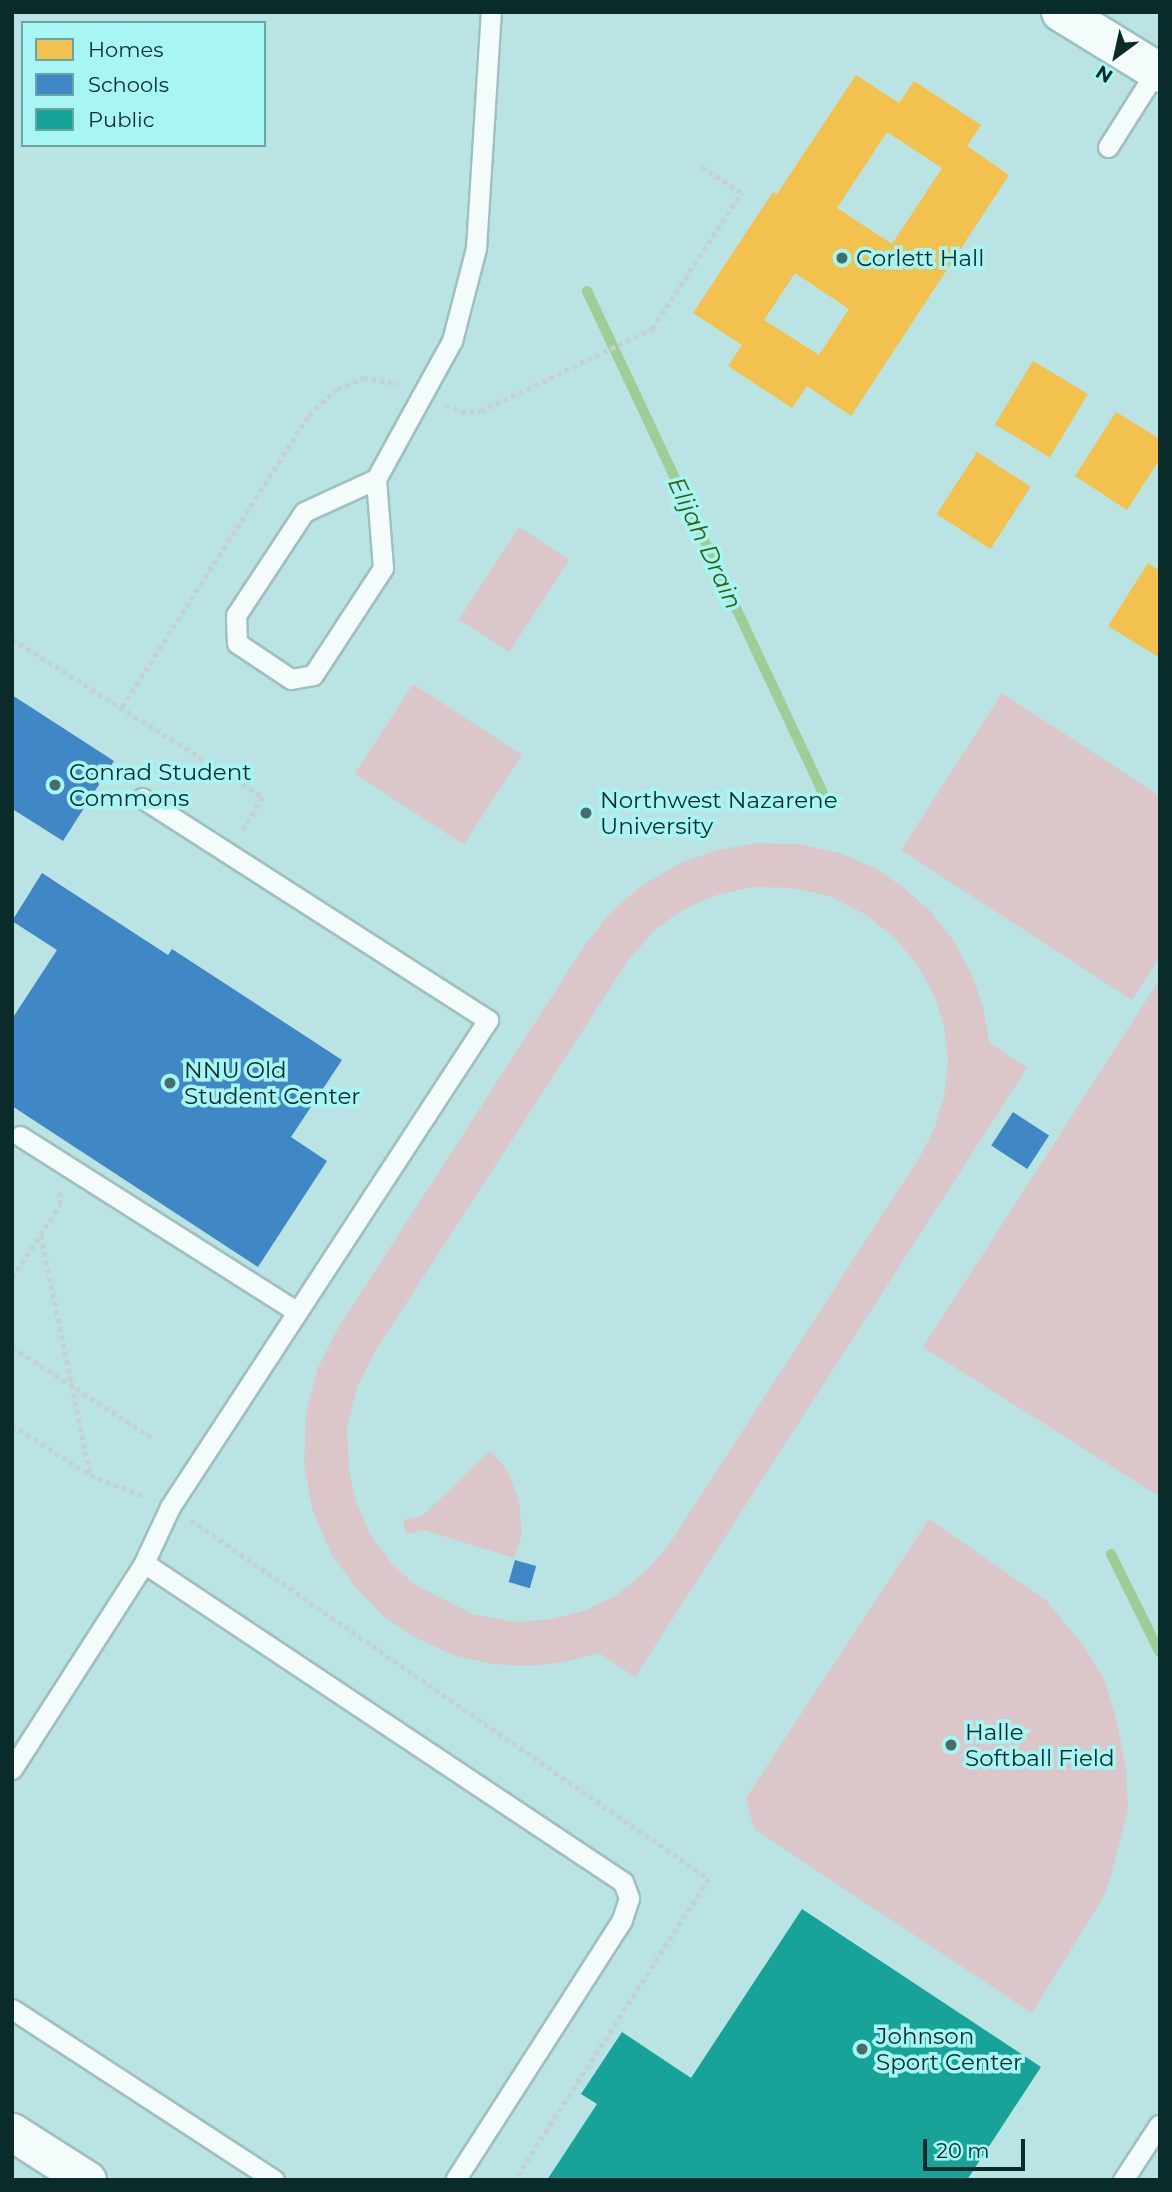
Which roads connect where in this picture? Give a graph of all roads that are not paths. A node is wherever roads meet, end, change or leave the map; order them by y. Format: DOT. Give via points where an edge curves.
graph roads {
  1 [pos="491,12"];
  2 [pos="1061,12"];
  3 [pos="1159,70"];
  4 [pos="1108,147"];
  5 [pos="376,479"];
  6 [pos="142,798"];
  7 [pos="20,1136"];
  8 [pos="297,1312"];
  9 [pos="145,1563"];
  10 [pos="12,1769"];
  11 [pos="12,2009"];
  12 [pos="1159,2125"];
  13 [pos="12,2132"];
  14 [pos="86,2180"];
  15 [pos="274,2180"];
  16 [pos="454,2180"];
  17 [pos="1123,2180"];
  1 -- 5 [label="lane" via="476,248 452,341"];
  2 -- 3 [label="main road"];
  3 -- 4 [label="lane"];
  5 -- 5 [label="lane" via="304,512 236,615 237,643 291,679 313,675 383,568"];
  6 -- 8 [label="lane" via="488,1020"];
  7 -- 8 [label="lane"];
  8 -- 9 [label="lane" via="170,1507"];
  9 -- 10 [label="lane"];
  9 -- 16 [label="lane" via="623,1882 629,1898 622,1920"];
  11 -- 15 [label="lane"];
  12 -- 17 [label="lane"];
  13 -- 14 [label="street"];
}
